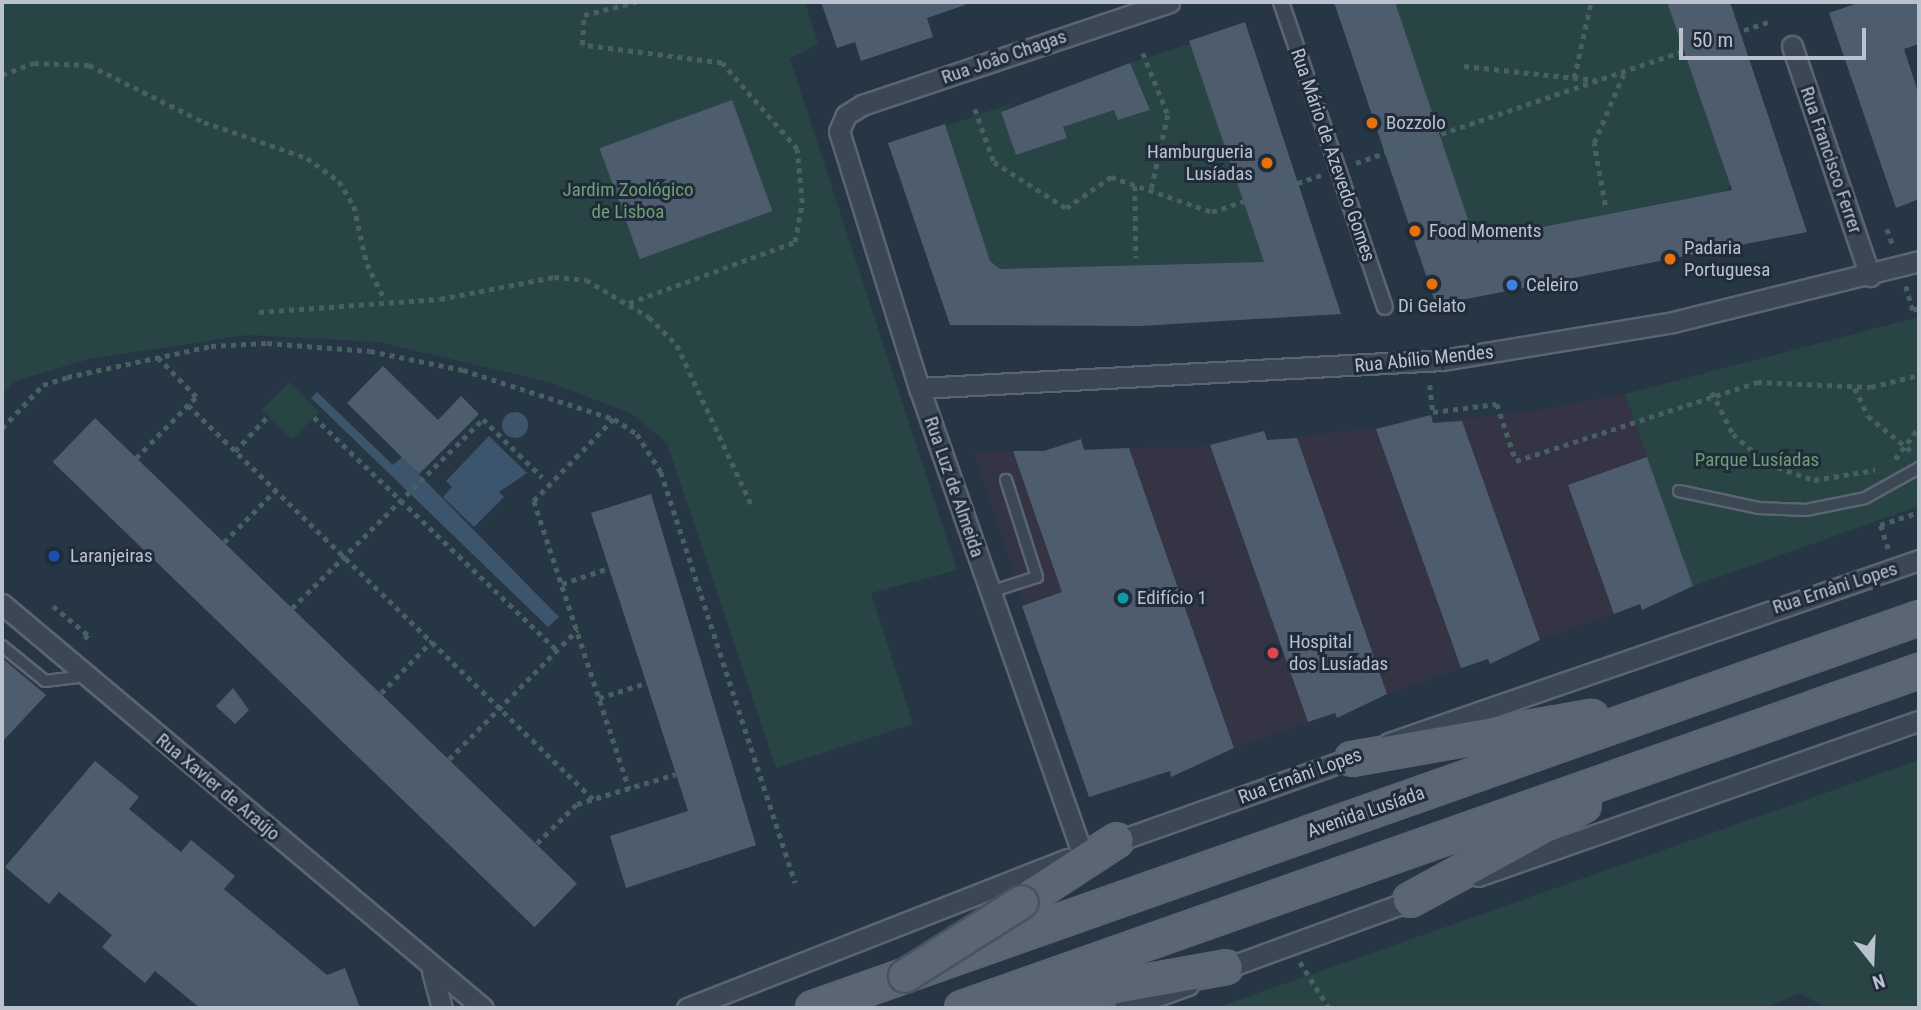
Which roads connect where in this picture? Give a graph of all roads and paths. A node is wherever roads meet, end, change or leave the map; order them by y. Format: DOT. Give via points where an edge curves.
graph roads {
  1 [pos="636,2"];
  2 [pos="1169,2"];
  3 [pos="1281,2"];
  4 [pos="1591,2"];
  5 [pos="1769,22"];
  6 [pos="1791,46"];
  7 [pos="1143,53"];
  8 [pos="1464,66"];
  9 [pos="1624,72"];
  10 [pos="2,75"];
  11 [pos="1574,78"];
  12 [pos="1599,80"];
  13 [pos="975,109"];
  14 [pos="844,118"];
  15 [pos="1338,169"];
  16 [pos="1135,186"];
  17 [pos="1151,191"];
  18 [pos="1605,205"];
  19 [pos="1136,258"];
  20 [pos="1919,261"];
  21 [pos="1870,275"];
  22 [pos="385,300"];
  23 [pos="628,303"];
  24 [pos="1385,307"];
  25 [pos="259,312"];
  26 [pos="156,356"];
  27 [pos="1919,375"];
  28 [pos="1430,385"];
  29 [pos="919,388"];
  30 [pos="1855,388"];
  31 [pos="1712,393"];
  32 [pos="188,405"];
  33 [pos="268,416"];
  34 [pos="314,417"];
  35 [pos="614,419"];
  36 [pos="1919,427"];
  37 [pos="2,428"];
  38 [pos="1909,449"];
  39 [pos="235,451"];
  40 [pos="136,458"];
  41 [pos="1919,468"];
  42 [pos="542,477"];
  43 [pos="1006,480"];
  44 [pos="276,490"];
  45 [pos="1679,491"];
  46 [pos="401,500"];
  47 [pos="751,504"];
  48 [pos="1919,512"];
  49 [pos="224,542"];
  50 [pos="344,556"];
  51 [pos="1919,560"];
  52 [pos="609,568"];
  53 [pos="1895,568"];
  54 [pos="562,584"];
  55 [pos="990,593"];
  56 [pos="2,604"];
  57 [pos="53,606"];
  58 [pos="292,608"];
  59 [pos="1919,618"];
  60 [pos="74,624"];
  61 [pos="577,630"];
  62 [pos="432,641"];
  63 [pos="2,646"];
  64 [pos="558,650"];
  65 [pos="1919,671"];
  66 [pos="87,676"];
  67 [pos="646,683"];
  68 [pos="381,693"];
  69 [pos="599,698"];
  70 [pos="500,708"];
  71 [pos="1655,709"];
  72 [pos="1919,721"];
  73 [pos="1684,753"];
  74 [pos="449,758"];
  75 [pos="1352,758"];
  76 [pos="676,774"];
  77 [pos="629,789"];
  78 [pos="593,799"];
  79 [pos="1117,841"];
  80 [pos="537,843"];
  81 [pos="1082,853"];
  82 [pos="795,884"];
  83 [pos="1410,900"];
  84 [pos="1029,915"];
  85 [pos="1289,944"];
  86 [pos="1226,967"];
  87 [pos="432,971"];
  88 [pos="1057,986"];
  89 [pos="442,1008"];
  90 [pos="483,1008"];
  91 [pos="687,1008"];
  92 [pos="813,1008"];
  93 [pos="962,1008"];
  94 [pos="999,1008"];
  95 [pos="1124,1008"];
  96 [pos="1329,1008"];
  1 -- 23 [label="path" via="584,15 582,45 722,63 797,149 802,203 795,242"];
  2 -- 14 [label="street, Rua João Chagas" via="862,105"];
  3 -- 15 [label="street, Rua Mário de Azevedo Gomes"];
  4 -- 11 [label="path"];
  5 -- 9 [label="path"];
  6 -- 21 [label="street, Rua Francisco Ferrer"];
  7 -- 17 [label="path" via="1168,116"];
  8 -- 11 [label="path"];
  9 -- 12 [label="path"];
  9 -- 18 [label="path" via="1594,143"];
  10 -- 22 [label="path" via="34,63 89,65 205,122 307,159 339,181 354,206 367,264"];
  11 -- 12 [label="path"];
  12 -- 15 [label="path"];
  13 -- 16 [label="path" via="993,162 1066,208 1111,177"];
  14 -- 29 [label="street, Rua Luz de Almeida" via="841,144"];
  15 -- 17 [label="path" via="1212,212"];
  15 -- 24 [label="street, Rua Mário de Azevedo Gomes"];
  16 -- 17 [label="path"];
  16 -- 19 [label="path"];
  20 -- 21 [label="street, Rua Abílio Mendes"];
  21 -- 29 [label="street, Rua Abílio Mendes" via="1673,322 1442,360"];
  22 -- 23 [label="path" via="440,299 554,277 586,280"];
  22 -- 25 [label="path"];
  23 -- 47 [label="path" via="677,345"];
  26 -- 32 [label="path" via="196,397"];
  26 -- 35 [label="path" via="267,343 370,351 463,370"];
  26 -- 37 [label="path" via="43,385"];
  27 -- 30 [label="path"];
  28 -- 31 [label="path" via="1433,412 1497,404 1516,461"];
  29 -- 55 [label="street, Rua Luz de Almeida"];
  30 -- 31 [label="path" via="1786,381"];
  30 -- 38 [label="path" via="1868,416"];
  31 -- 38 [label="path" via="1747,449 1794,476 1852,478"];
  32 -- 39 [label="path"];
  32 -- 40 [label="path"];
  33 -- 39 [label="path"];
  34 -- 46 [label="path"];
  35 -- 54 [label="path" via="534,501"];
  35 -- 82 [label="path" via="637,433 661,472"];
  36 -- 38 [label="path"];
  39 -- 44 [label="path"];
  41 -- 45 [label="lane" via="1865,498 1806,510 1758,508"];
  42 -- 46 [label="path" via="483,419"];
  43 -- 55 [label="lane" via="1037,577"];
  44 -- 49 [label="path"];
  44 -- 50 [label="path"];
  46 -- 50 [label="path"];
  46 -- 64 [label="path"];
  48 -- 53 [label="path" via="1880,525"];
  50 -- 58 [label="path"];
  50 -- 62 [label="path"];
  51 -- 53 [label="street, Rua Ernâni Lopes"];
  52 -- 54 [label="path"];
  53 -- 75 [label="street, Rua Ernâni Lopes" via="1436,723"];
  54 -- 61 [label="path"];
  55 -- 81 [label="street, Rua Luz de Almeida"];
  56 -- 66 [label="street, Rua Xavier de Araújo"];
  57 -- 60 [label="path"];
  59 -- 71 [label="main road, Avenida Lusíada"];
  61 -- 64 [label="path"];
  61 -- 69 [label="path"];
  62 -- 68 [label="path"];
  62 -- 70 [label="path"];
  63 -- 66 [label="lane" via="45,681"];
  64 -- 70 [label="path"];
  65 -- 73 [label="main road"];
  66 -- 87 [label="street, Rua Xavier de Araújo"];
  67 -- 69 [label="path"];
  69 -- 77 [label="path"];
  70 -- 74 [label="path"];
  70 -- 78 [label="path"];
  71 -- 75 [label="main road"];
  71 -- 84 [label="main road, Avenida Lusíada"];
  72 -- 83 [label="street"];
  73 -- 83 [label="main road"];
  73 -- 88 [label="main road"];
  75 -- 79 [label="street, Rua Ernâni Lopes"];
  76 -- 77 [label="path"];
  77 -- 78 [label="path"];
  78 -- 80 [label="path" via="577,804"];
  79 -- 81 [label="street, Rua Ernâni Lopes"];
  79 -- 84 [label="main road"];
  81 -- 91 [label="street, Rua Ernâni Lopes"];
  83 -- 85 [label="street"];
  84 -- 92 [label="main road, bridge" via="905,976"];
  85 -- 86 [label="street"];
  85 -- 96 [label="path"];
  86 -- 88 [label="main road"];
  86 -- 95 [label="street"];
  87 -- 89 [label="street"];
  87 -- 90 [label="street, Rua Xavier de Araújo"];
  88 -- 93 [label="main road"];
  88 -- 94 [label="main road"];
}
